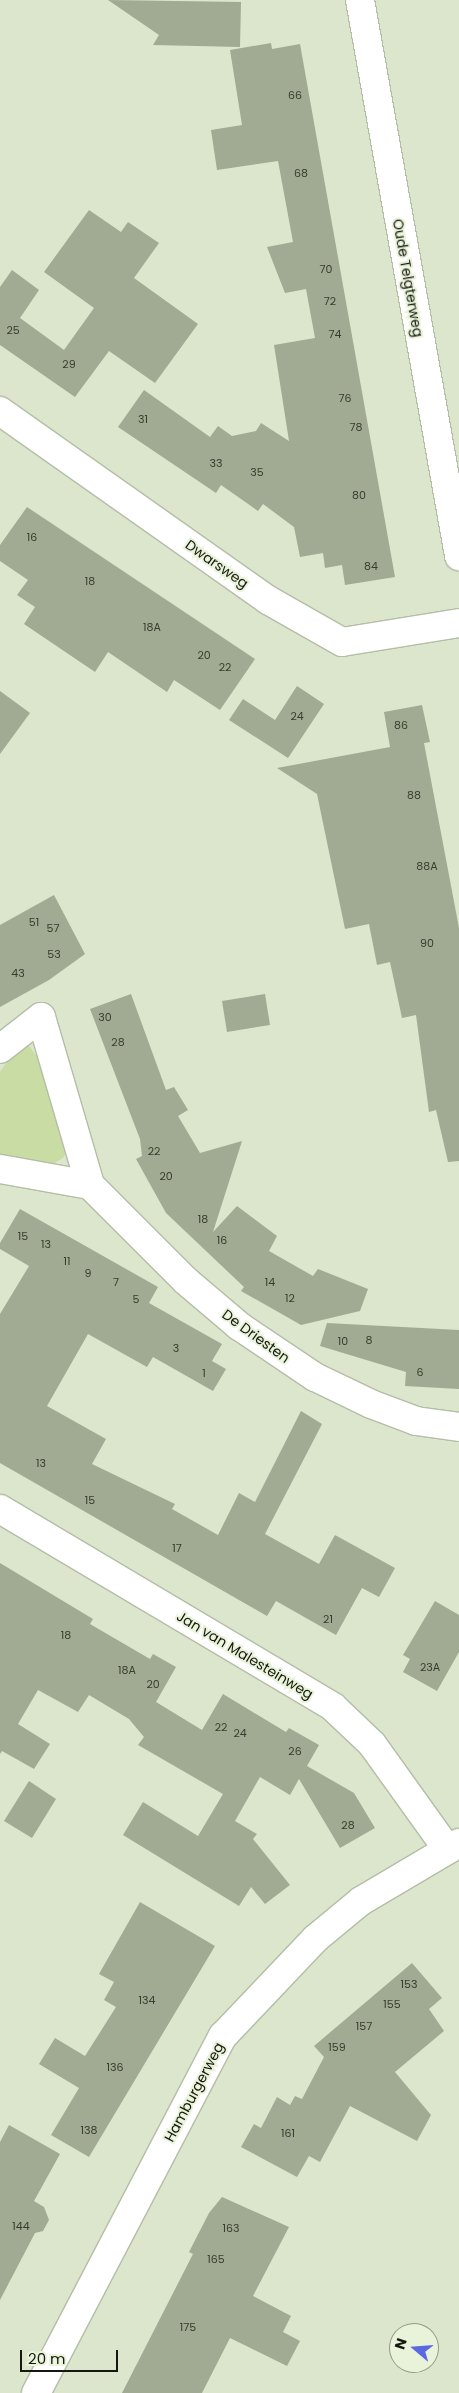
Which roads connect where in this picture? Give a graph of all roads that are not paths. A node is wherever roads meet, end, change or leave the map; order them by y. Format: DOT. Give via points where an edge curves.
graph roads {
  1 [pos="360,0"];
  2 [pos="0,411"];
  3 [pos="459,556"];
  4 [pos="459,623"];
  5 [pos="0,1049"];
  6 [pos="0,1169"];
  7 [pos="90,1185"];
  8 [pos="459,1427"];
  9 [pos="0,1509"];
  10 [pos="453,1846"];
  11 [pos="36,2393"];
  1 -- 3 [label="street, Oude Telgterweg"];
  2 -- 4 [label="street, Dwarsweg" via="268,600 342,642"];
  5 -- 7 [label="street, De Driesten" via="41,1017"];
  6 -- 7 [label="street"];
  7 -- 8 [label="street, De Driesten" via="201,1294 239,1326 315,1377 416,1422"];
  9 -- 10 [label="street, Jan van Malesteinweg" via="333,1707 372,1744"];
  10 -- 11 [label="street, Hamburgerweg" via="361,1901 315,1940 223,2036"];
}
